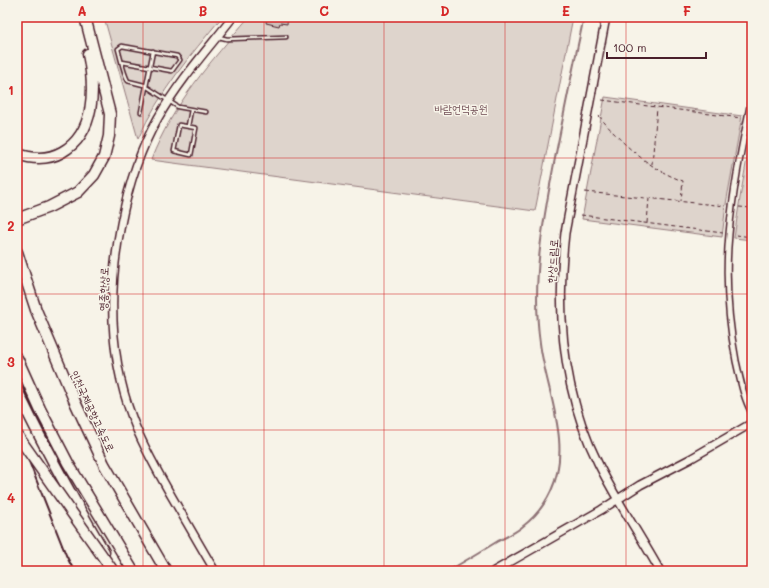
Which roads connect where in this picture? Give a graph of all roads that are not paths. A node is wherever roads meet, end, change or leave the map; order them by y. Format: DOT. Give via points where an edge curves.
graph roads {
  1 [pos="79,17"];
  2 [pos="85,17"];
  3 [pos="233,17"];
  4 [pos="606,17"];
  5 [pos="217,36"];
  6 [pos="286,37"];
  7 [pos="153,51"];
  8 [pos="122,62"];
  9 [pos="150,67"];
  10 [pos="146,87"];
  11 [pos="752,96"];
  12 [pos="168,101"];
  13 [pos="191,110"];
  14 [pos="141,112"];
  15 [pos="206,112"];
  16 [pos="188,126"];
  17 [pos="17,154"];
  18 [pos="17,219"];
  19 [pos="17,252"];
  20 [pos="17,358"];
  21 [pos="17,390"];
  22 [pos="752,413"];
  23 [pos="752,423"];
  24 [pos="17,435"];
  25 [pos="618,500"];
  26 [pos="114,571"];
  27 [pos="133,571"];
  28 [pos="166,571"];
  29 [pos="215,571"];
  30 [pos="494,571"];
  31 [pos="660,571"];
  1 -- 17 [label="highway" via="90,64 92,86 84,130 77,140 56,155 42,158"];
  2 -- 18 [label="highway" via="110,114 109,136 104,157 94,175 78,192"];
  3 -- 5 [label="street, 영종한상로"];
  4 -- 25 [label="street, 한상드림로" via="565,233 560,313 568,375 582,425 598,463"];
  5 -- 6 [label="lane" via="227,39"];
  5 -- 12 [label="street, 영종한상로"];
  7 -- 8 [label="lane" via="122,46 118,48"];
  7 -- 9 [label="lane"];
  7 -- 9 [label="lane" via="177,56 180,60 172,71"];
  8 -- 9 [label="lane"];
  8 -- 10 [label="lane" via="128,81"];
  9 -- 10 [label="lane"];
  10 -- 12 [label="lane"];
  10 -- 14 [label="lane"];
  11 -- 22 [label="street" via="731,212 727,284 735,356 745,399"];
  12 -- 13 [label="lane"];
  12 -- 29 [label="street, 영종한상로" via="145,144 129,189 114,269 113,328 119,372 133,421 152,462"];
  13 -- 15 [label="lane"];
  13 -- 16 [label="lane"];
  16 -- 16 [label="lane" via="179,125 174,152 191,155 196,128"];
  19 -- 28 [label="highway, 인천국제공항고속도로" via="36,310 74,402 104,464"];
  20 -- 27 [label="highway" via="68,463"];
  21 -- 26 [label="highway" via="62,479"];
  23 -- 25 [label="street" via="640,485"];
  24 -- 26 [label="highway, bridge"];
  25 -- 30 [label="street"];
  25 -- 31 [label="street, 한상드림로"];
}
